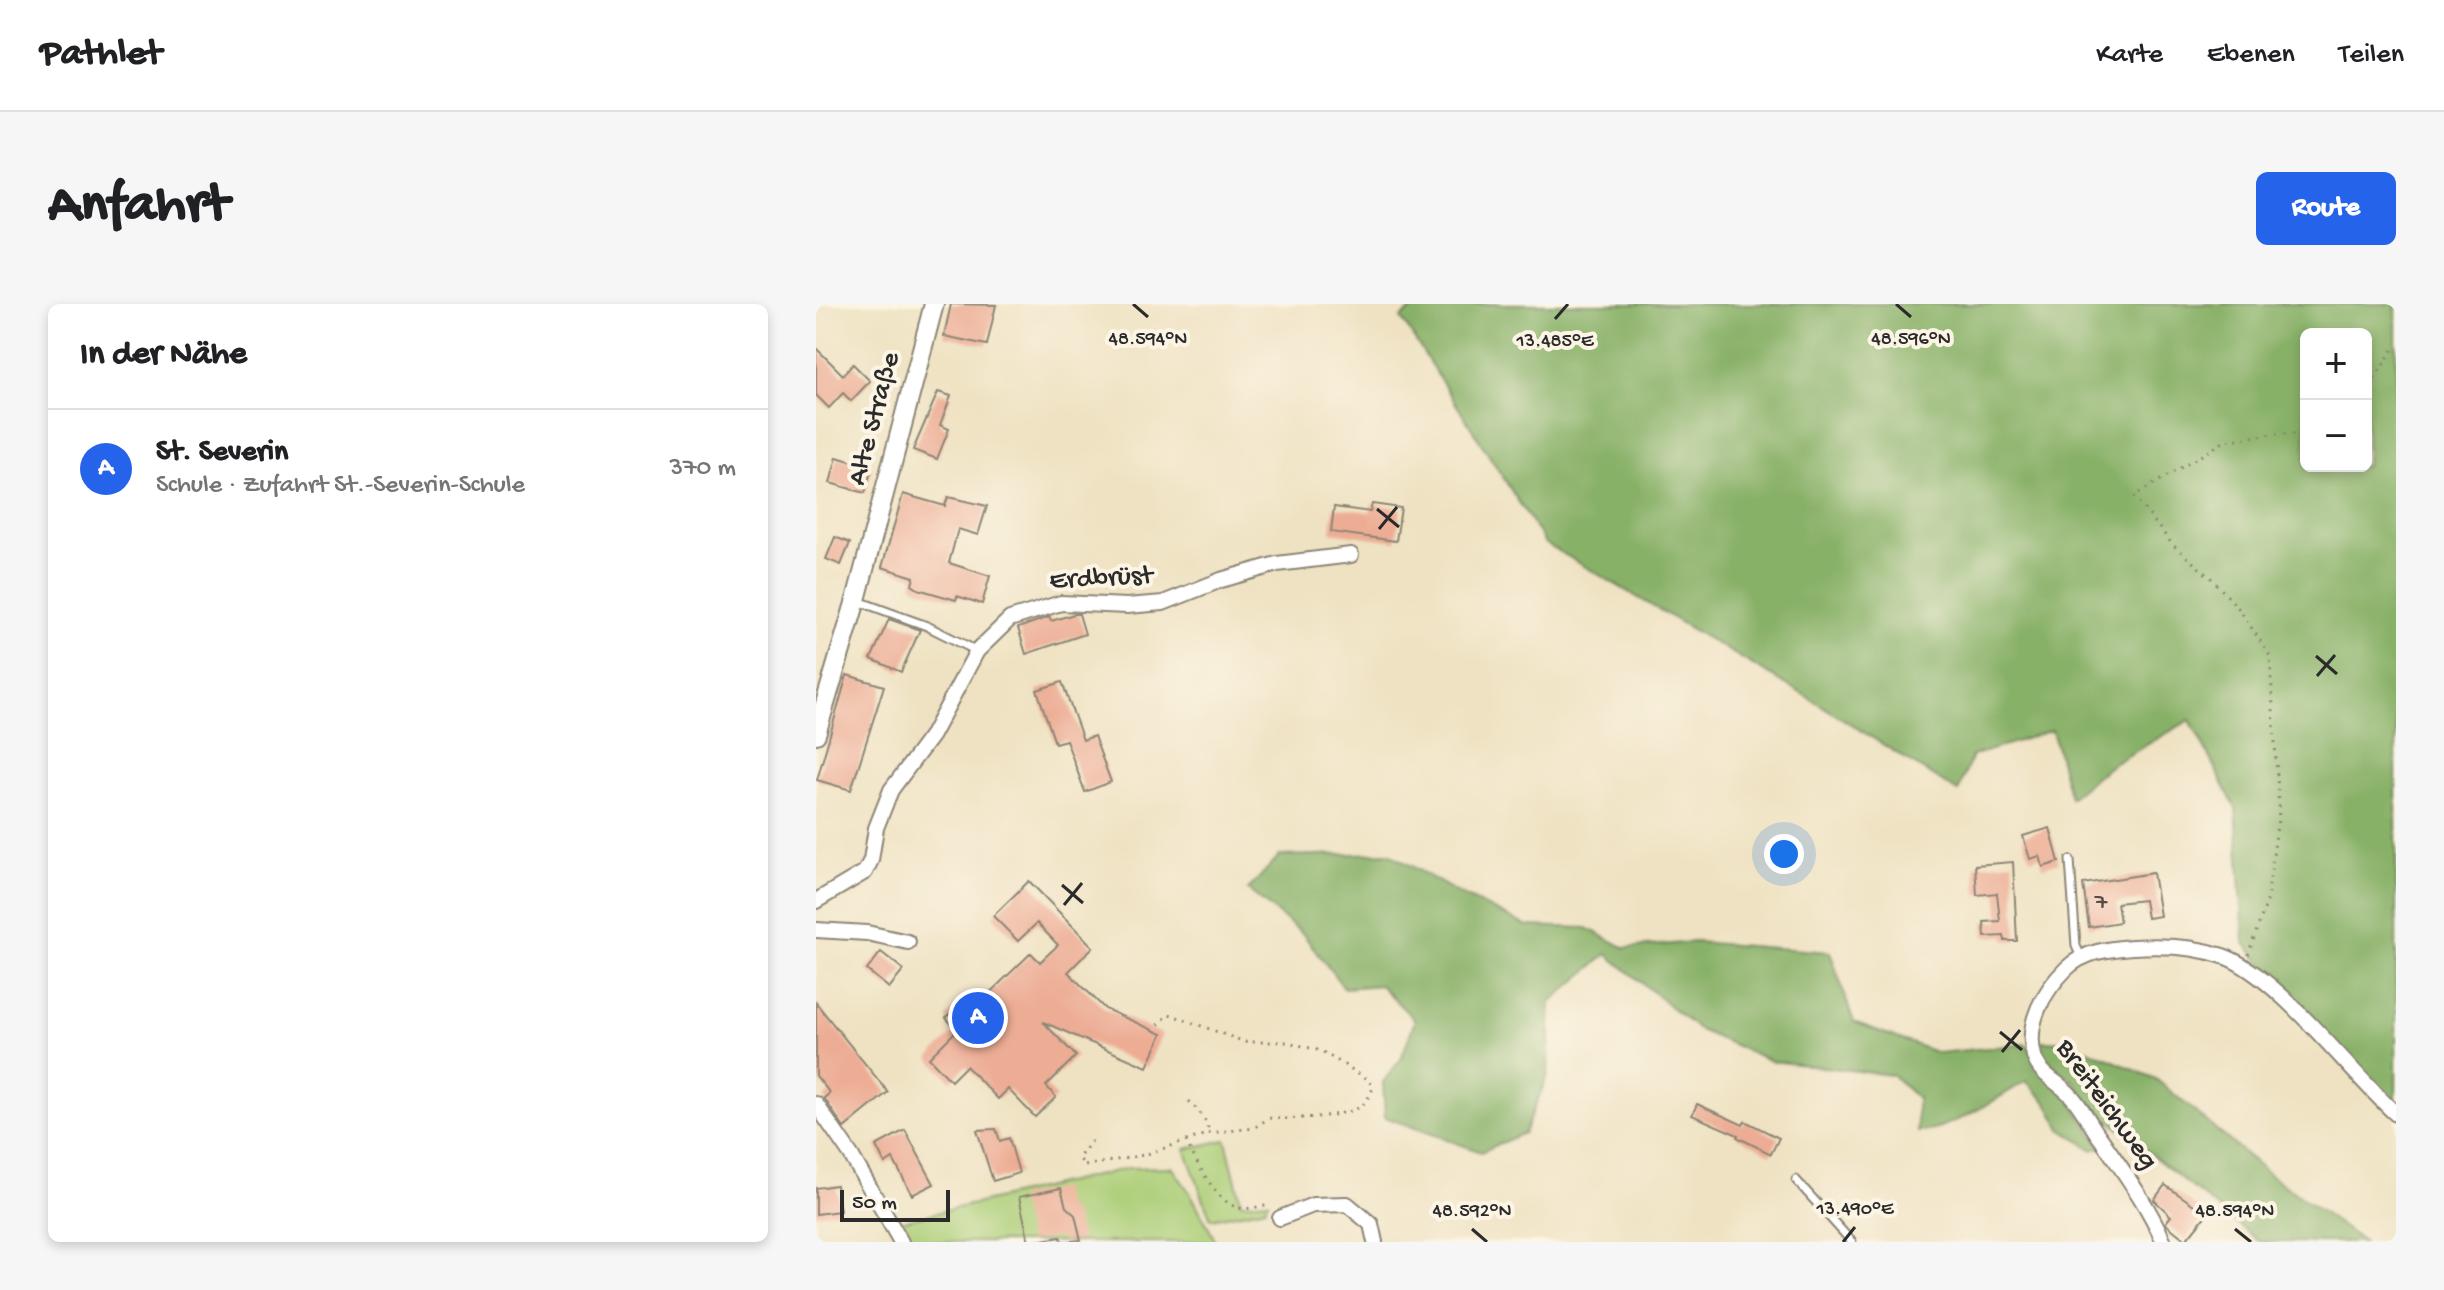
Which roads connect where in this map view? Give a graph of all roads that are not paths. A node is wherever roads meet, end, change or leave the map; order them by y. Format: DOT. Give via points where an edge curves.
graph roads {
  1 [pos="934,304"];
  2 [pos="1351,555"];
  3 [pos="856,600"];
  4 [pos="977,651"];
  5 [pos="821,696"];
  6 [pos="816,734"];
  7 [pos="2070,860"];
  8 [pos="816,901"];
  9 [pos="816,930"];
  10 [pos="908,942"];
  11 [pos="2081,957"];
  12 [pos="816,1104"];
  13 [pos="2396,1114"];
  14 [pos="1796,1180"];
  15 [pos="1280,1218"];
  16 [pos="901,1242"];
  17 [pos="1375,1242"];
  18 [pos="1852,1242"];
  19 [pos="2164,1242"];
  1 -- 3 [label="street, Alte Straße"];
  2 -- 4 [label="street, Erdbrüst" via="1277,564 1163,603 1061,603 1036,609 1010,619"];
  3 -- 4 [label="lane"];
  3 -- 5 [label="street, Alte Straße"];
  4 -- 8 [label="street, Erdbrüst" via="932,735 891,790 865,872"];
  5 -- 6 [label="street, Alte Straße"];
  7 -- 11 [label="lane"];
  9 -- 10 [label="street"];
  11 -- 13 [label="street" via="2119,948 2177,946 2224,956 2275,991"];
  11 -- 19 [label="street, Breiteichweg" via="2057,979 2036,1011 2034,1060 2074,1098"];
  12 -- 16 [label="street"];
  14 -- 18 [label="lane"];
  15 -- 17 [label="street" via="1313,1205 1347,1204 1371,1224"];
}
